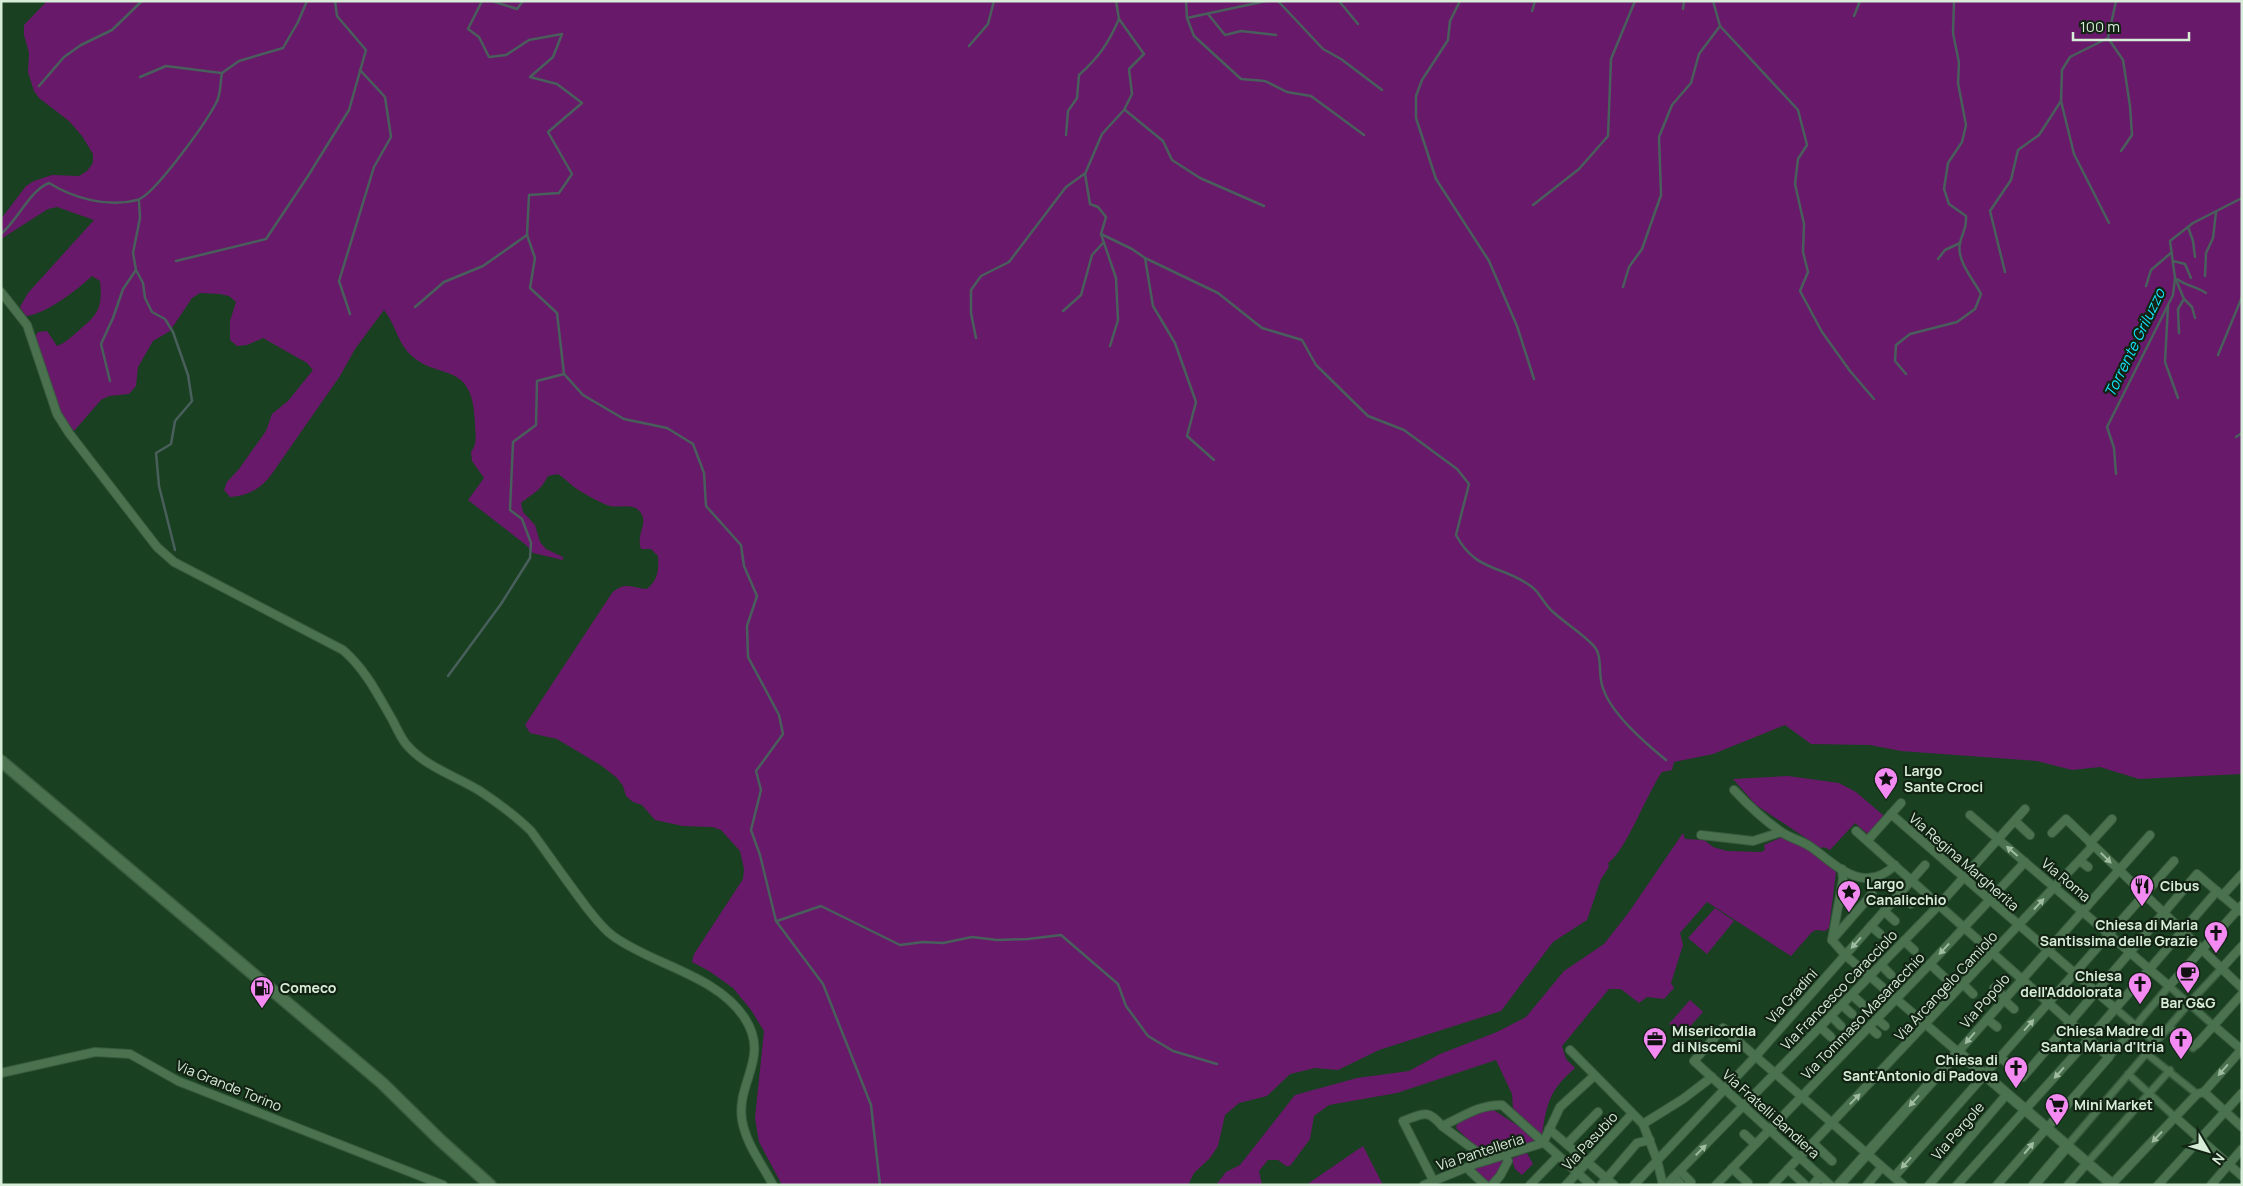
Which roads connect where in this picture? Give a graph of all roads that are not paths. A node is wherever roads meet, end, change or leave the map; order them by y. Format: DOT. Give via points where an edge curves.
graph roads {
  1 [pos="1,292"];
  2 [pos="1,761"];
  3 [pos="1734,790"];
  4 [pos="1901,803"];
  5 [pos="2025,809"];
  6 [pos="1970,815"];
  7 [pos="1890,816"];
  8 [pos="2112,819"];
  9 [pos="2014,821"];
  10 [pos="1856,830"];
  11 [pos="1781,832"];
  12 [pos="2052,833"];
  13 [pos="1701,835"];
  14 [pos="2030,835"];
  15 [pos="2150,835"];
  16 [pos="1998,839"];
  17 [pos="1868,840"];
  18 [pos="2092,844"];
  19 [pos="2080,861"];
  20 [pos="2174,861"];
  21 [pos="2025,862"];
  22 [pos="1895,865"];
  23 [pos="1925,865"];
  24 [pos="2088,868"];
  25 [pos="1842,869"];
  26 [pos="2118,871"];
  27 [pos="2242,874"];
  28 [pos="1864,878"];
  29 [pos="1964,878"];
  30 [pos="1912,880"];
  31 [pos="1863,886"];
  32 [pos="2055,888"];
  33 [pos="2220,893"];
  34 [pos="1872,894"];
  35 [pos="1900,894"];
  36 [pos="2144,895"];
  37 [pos="1990,901"];
  38 [pos="1911,904"];
  39 [pos="1939,905"];
  40 [pos="2241,909"];
  41 [pos="2083,911"];
  42 [pos="1884,912"];
  43 [pos="2163,913"];
  44 [pos="1894,921"];
  45 [pos="1871,926"];
  46 [pos="2019,926"];
  47 [pos="1965,927"];
  48 [pos="2183,931"];
  49 [pos="1880,934"];
  50 [pos="2109,934"];
  51 [pos="1832,940"];
  52 [pos="1904,941"];
  53 [pos="2242,946"];
  54 [pos="1914,950"];
  55 [pos="2201,950"];
  56 [pos="2048,951"];
  57 [pos="2130,953"];
  58 [pos="1993,954"];
  59 [pos="1845,955"];
  60 [pos="1930,964"];
  61 [pos="1881,965"];
  62 [pos="2221,969"];
  63 [pos="2149,970"];
  64 [pos="2074,973"];
  65 [pos="1890,975"];
  66 [pos="1870,976"];
  67 [pos="1944,977"];
  68 [pos="2022,980"];
  69 [pos="1964,985"];
  70 [pos="2169,985"];
  71 [pos="1994,988"];
  72 [pos="2242,988"];
  73 [pos="2096,992"];
  74 [pos="1973,994"];
  75 [pos="2242,994"];
  76 [pos="1852,995"];
  77 [pos="1896,999"];
  78 [pos="2005,999"];
  79 [pos="2048,1003"];
  80 [pos="1862,1004"];
  81 [pos="2191,1004"];
  82 [pos="1842,1005"];
  83 [pos="2014,1009"];
  84 [pos="2116,1009"];
  85 [pos="1852,1014"];
  86 [pos="1831,1016"];
  87 [pos="1877,1019"];
  88 [pos="1987,1019"];
  89 [pos="2070,1022"];
  90 [pos="2134,1024"];
  91 [pos="1926,1025"];
  92 [pos="1841,1026"];
  93 [pos="1885,1026"];
  94 [pos="2213,1026"];
  95 [pos="1820,1027"];
  96 [pos="1869,1027"];
  97 [pos="2169,1027"];
  98 [pos="1996,1028"];
  99 [pos="1877,1034"];
  100 [pos="1831,1037"];
  101 [pos="2089,1039"];
  102 [pos="2155,1042"];
  103 [pos="2197,1044"];
  104 [pos="2242,1049"];
  105 [pos="1570,1050"];
  106 [pos="1958,1052"];
  107 [pos="2148,1054"];
  108 [pos="1755,1057"];
  109 [pos="2000,1057"];
  110 [pos="2107,1057"];
  111 [pos="2170,1070"];
  112 [pos="1,1073"];
  113 [pos="1775,1074"];
  114 [pos="1985,1075"];
  115 [pos="1594,1076"];
  116 [pos="2128,1076"];
  117 [pos="1712,1077"];
  118 [pos="1725,1089"];
  119 [pos="2149,1093"];
  120 [pos="2200,1093"];
  121 [pos="2242,1093"];
  122 [pos="2007,1094"];
  123 [pos="1802,1096"];
  124 [pos="1823,1103"];
  125 [pos="1744,1106"];
  126 [pos="1816,1109"];
  127 [pos="2025,1110"];
  128 [pos="1598,1112"];
  129 [pos="2225,1112"];
  130 [pos="1632,1114"];
  131 [pos="2176,1117"];
  132 [pos="1832,1123"];
  133 [pos="1642,1124"];
  134 [pos="1442,1126"];
  135 [pos="2242,1127"];
  136 [pos="2046,1128"];
  137 [pos="1549,1129"];
  138 [pos="1770,1129"];
  139 [pos="1744,1134"];
  140 [pos="2200,1139"];
  141 [pos="1650,1140"];
  142 [pos="1543,1143"];
  143 [pos="1813,1143"];
  144 [pos="1567,1144"];
  145 [pos="1755,1144"];
  146 [pos="2067,1146"];
  147 [pos="2242,1150"];
  148 [pos="1867,1154"];
  149 [pos="1506,1156"];
  150 [pos="1558,1156"];
  151 [pos="1800,1157"];
  152 [pos="1488,1160"];
  153 [pos="1657,1160"];
  154 [pos="1832,1161"];
  155 [pos="1587,1162"];
  156 [pos="2087,1163"];
  157 [pos="2229,1165"];
  158 [pos="1882,1167"];
  159 [pos="1732,1168"];
  160 [pos="1788,1169"];
  161 [pos="1470,1171"];
  162 [pos="1577,1173"];
  163 [pos="1677,1174"];
  164 [pos="1713,1176"];
  165 [pos="1820,1176"];
  166 [pos="2242,1176"];
  167 [pos="1607,1178"];
  168 [pos="1899,1182"];
  169 [pos="1748,1183"];
  170 [pos="490,1184"];
  171 [pos="1427,1184"];
  172 [pos="1483,1184"];
  173 [pos="1720,1184"];
  174 [pos="1776,1184"];
  175 [pos="443,1185"];
  176 [pos="774,1185"];
  177 [pos="1492,1185"];
  178 [pos="1530,1185"];
  179 [pos="1566,1185"];
  180 [pos="1591,1185"];
  181 [pos="1601,1185"];
  182 [pos="1614,1185"];
  183 [pos="1634,1185"];
  184 [pos="1664,1185"];
  185 [pos="1681,1185"];
  186 [pos="1688,1185"];
  187 [pos="1805,1185"];
  188 [pos="1812,1185"];
  189 [pos="1830,1185"];
  190 [pos="1840,1185"];
  191 [pos="1867,1185"];
  192 [pos="1929,1185"];
  193 [pos="1957,1185"];
  194 [pos="1997,1185"];
  195 [pos="2034,1185"];
  196 [pos="2068,1185"];
  197 [pos="2112,1185"];
  198 [pos="2158,1185"];
  199 [pos="2211,1185"];
  1 -- 176 [label="street" via="27,325 57,414 157,547 174,562 343,650 367,675 406,744 423,759 479,791 523,823 611,935 716,990 736,1006 746,1019 756,1050 742,1119 749,1142"];
  2 -- 170 [label="main road" via="382,1083"];
  3 -- 11 [label="street" via="1757,814"];
  4 -- 7 [label="street"];
  5 -- 9 [label="street, Via Francesco Caracciolo"];
  6 -- 16 [label="street, Via Roma"];
  7 -- 17 [label="street"];
  7 -- 29 [label="street, Via Regina Margherita"];
  8 -- 18 [label="street, Via Arcangelo Camiolo"];
  9 -- 14 [label="street"];
  9 -- 16 [label="street, Via Francesco Caracciolo"];
  10 -- 17 [label="street"];
  11 -- 13 [label="street" via="1753,841"];
  11 -- 25 [label="street" via="1809,845"];
  12 -- 18 [label="street" via="2066,819"];
  15 -- 26 [label="street, Via Popolo"];
  21 -- 16 [label="street, Via Roma, one-way"];
  16 -- 29 [label="street, Via Francesco Caracciolo"];
  17 -- 22 [label="street"];
  18 -- 19 [label="street, Via Arcangelo Camiolo"];
  18 -- 26 [label="street, one-way"];
  19 -- 24 [label="street"];
  19 -- 32 [label="street, Via Arcangelo Camiolo"];
  20 -- 36 [label="street"];
  21 -- 32 [label="street, Via Roma"];
  21 -- 37 [label="street, Via Tommaso Masaracchio"];
  22 -- 28 [label="street" via="1887,873"];
  22 -- 30 [label="street"];
  23 -- 30 [label="street, Via Gradini"];
  25 -- 28 [label="street"];
  25 -- 51 [label="street"];
  26 -- 36 [label="street"];
  26 -- 41 [label="street, Via Popolo"];
  27 -- 33 [label="street"];
  28 -- 31 [label="street"];
  29 -- 37 [label="street, Via Regina Margherita"];
  29 -- 39 [label="street, Via Francesco Caracciolo"];
  30 -- 35 [label="street, Via Gradini"];
  30 -- 39 [label="street"];
  32 -- 41 [label="street, Via Roma"];
  46 -- 32 [label="street, Via Arcangelo Camiolo, one-way"];
  33 -- 40 [label="street"];
  33 -- 43 [label="street" via="2196,874"];
  33 -- 48 [label="street"];
  34 -- 51 [label="street"];
  35 -- 38 [label="street"];
  35 -- 42 [label="street, Via Gradini"];
  36 -- 43 [label="street"];
  36 -- 50 [label="street"];
  37 -- 46 [label="street, Via Regina Margherita"];
  37 -- 47 [label="street, Via Tommaso Masaracchio"];
  39 -- 47 [label="street"];
  39 -- 52 [label="street, Via Francesco Caracciolo"];
  40 -- 55 [label="street"];
  41 -- 50 [label="street, Via Roma"];
  41 -- 56 [label="street, Via Popolo"];
  42 -- 44 [label="street"];
  42 -- 45 [label="street, Via Gradini"];
  43 -- 48 [label="street"];
  43 -- 57 [label="street"];
  45 -- 49 [label="street"];
  45 -- 59 [label="street, Via Gradini, one-way"];
  46 -- 56 [label="street, Via Regina Margherita"];
  46 -- 58 [label="street, Via Arcangelo Camiolo"];
  47 -- 58 [label="street"];
  47 -- 60 [label="street, Via Tommaso Masaracchio, one-way"];
  48 -- 55 [label="street"];
  48 -- 63 [label="street"];
  50 -- 57 [label="street, Via Roma"];
  50 -- 64 [label="street"];
  51 -- 59 [label="street"];
  52 -- 54 [label="street"];
  52 -- 61 [label="street, Via Francesco Caracciolo"];
  53 -- 62 [label="street"];
  55 -- 62 [label="street"];
  55 -- 70 [label="street"];
  56 -- 64 [label="street, Via Regina Margherita"];
  56 -- 68 [label="street, Via Popolo"];
  57 -- 63 [label="street, Via Roma"];
  57 -- 73 [label="street"];
  58 -- 68 [label="street"];
  58 -- 69 [label="street, Via Arcangelo Camiolo"];
  59 -- 66 [label="street"];
  59 -- 108 [label="street, Via Gradini"];
  60 -- 67 [label="street"];
  60 -- 77 [label="street, Via Tommaso Masaracchio"];
  61 -- 65 [label="street"];
  61 -- 66 [label="street, Via Francesco Caracciolo"];
  62 -- 72 [label="street"];
  62 -- 81 [label="street"];
  63 -- 70 [label="street, Via Roma"];
  63 -- 84 [label="street"];
  64 -- 73 [label="street, Via Regina Margherita"];
  64 -- 79 [label="street"];
  66 -- 76 [label="street, Via Francesco Caracciolo"];
  66 -- 77 [label="street"];
  68 -- 78 [label="street, Via Popolo"];
  68 -- 79 [label="street"];
  69 -- 74 [label="street"];
  69 -- 91 [label="street, Via Arcangelo Camiolo"];
  70 -- 81 [label="street"];
  70 -- 90 [label="street"];
  71 -- 78 [label="street"];
  73 -- 84 [label="street, Via Regina Margherita"];
  73 -- 89 [label="street"];
  75 -- 94 [label="street"];
  76 -- 80 [label="street"];
  76 -- 82 [label="street, Via Francesco Caracciolo"];
  77 -- 87 [label="street, Via Tommaso Masaracchio"];
  77 -- 91 [label="street"];
  78 -- 83 [label="street"];
  78 -- 88 [label="street, Via Popolo"];
  79 -- 89 [label="street"];
  109 -- 79 [label="street, one-way"];
  81 -- 94 [label="street"];
  81 -- 97 [label="street"];
  82 -- 85 [label="street"];
  82 -- 86 [label="street, Via Francesco Caracciolo"];
  84 -- 90 [label="street, Via Regina Margherita"];
  84 -- 101 [label="street"];
  86 -- 92 [label="street"];
  86 -- 95 [label="street, Via Francesco Caracciolo"];
  87 -- 93 [label="street"];
  87 -- 96 [label="street, Via Tommaso Masaracchio"];
  88 -- 98 [label="street"];
  88 -- 106 [label="street, Via Popolo, one-way"];
  89 -- 101 [label="street"];
  89 -- 109 [label="street" via="2023,1077"];
  90 -- 102 [label="street, Via Regina Margherita"];
  90 -- 110 [label="street"];
  91 -- 106 [label="street"];
  132 -- 91 [label="street, Via Arcangelo Camiolo, one-way"];
  94 -- 103 [label="street"];
  94 -- 104 [label="street"];
  95 -- 100 [label="street"];
  95 -- 113 [label="street, Via Francesco Caracciolo"];
  96 -- 99 [label="street"];
  96 -- 123 [label="street, Via Tommaso Masaracchio"];
  97 -- 102 [label="street"];
  97 -- 103 [label="street" via="2194,1048"];
  101 -- 110 [label="street"];
  101 -- 127 [label="street, one-way"];
  102 -- 107 [label="street"];
  104 -- 120 [label="street, one-way"];
  105 -- 115 [label="street"];
  106 -- 114 [label="street"];
  106 -- 148 [label="street, Via Popolo, one-way"];
  107 -- 111 [label="street"];
  107 -- 116 [label="street"];
  108 -- 113 [label="street"];
  108 -- 117 [label="street, Via Fratelli Bandiera" via="1723,1028 1694,1061"];
  108 -- 118 [label="street, Via Gradini"];
  109 -- 114 [label="street"];
  110 -- 136 [label="street"];
  111 -- 119 [label="street"];
  111 -- 120 [label="street"];
  112 -- 175 [label="street, Via Grande Torino" via="95,1052 130,1054 178,1081"];
  113 -- 123 [label="street"];
  113 -- 125 [label="street, Via Francesco Caracciolo"];
  114 -- 122 [label="street"];
  114 -- 168 [label="street, one-way"];
  115 -- 130 [label="street"];
  115 -- 137 [label="street" via="1560,1107"];
  116 -- 119 [label="street"];
  116 -- 146 [label="street"];
  117 -- 118 [label="street, Via Fratelli Bandiera"];
  117 -- 133 [label="street"];
  118 -- 125 [label="street, Via Fratelli Bandiera"];
  118 -- 153 [label="street, Via Gradini"];
  119 -- 131 [label="street"];
  119 -- 156 [label="street"];
  120 -- 129 [label="street"];
  120 -- 131 [label="street"];
  121 -- 129 [label="street"];
  122 -- 127 [label="street"];
  122 -- 192 [label="street, Via Pergole"];
  123 -- 126 [label="street"];
  123 -- 138 [label="street, Via Tommaso Masaracchio"];
  124 -- 126 [label="street"];
  125 -- 138 [label="street, Via Fratelli Bandiera"];
  163 -- 125 [label="street, Via Francesco Caracciolo, one-way"];
  126 -- 132 [label="street"];
  127 -- 136 [label="street"];
  127 -- 193 [label="street"];
  128 -- 144 [label="street"];
  129 -- 135 [label="street"];
  129 -- 140 [label="street"];
  130 -- 133 [label="street"];
  130 -- 155 [label="street, Via Pasubio"];
  131 -- 140 [label="street"];
  131 -- 197 [label="street, one-way"];
  132 -- 143 [label="street, Via Arcangelo Camiolo"];
  132 -- 148 [label="street"];
  133 -- 141 [label="street"];
  134 -- 142 [label="street" via="1464,1114 1502,1105"];
  134 -- 152 [label="street"];
  134 -- 171 [label="street" via="1427,1113 1403,1121"];
  136 -- 146 [label="street"];
  194 -- 136 [label="street, one-way"];
  137 -- 142 [label="street"];
  137 -- 144 [label="street"];
  138 -- 145 [label="street, Via Tommaso Masaracchio"];
  138 -- 151 [label="street, Via Fratelli Bandiera"];
  139 -- 145 [label="street"];
  140 -- 157 [label="street"];
  140 -- 198 [label="street"];
  141 -- 153 [label="street"];
  141 -- 167 [label="street" via="1637,1143"];
  142 -- 149 [label="street, Via Pantelleria"];
  142 -- 150 [label="street"];
  143 -- 151 [label="street, Via Arcangelo Camiolo"];
  143 -- 154 [label="street"];
  144 -- 155 [label="street"];
  145 -- 159 [label="street, Via Tommaso Masaracchio"];
  146 -- 156 [label="street"];
  146 -- 195 [label="street"];
  147 -- 157 [label="street"];
  148 -- 158 [label="street"];
  148 -- 190 [label="street, Via Popolo"];
  149 -- 152 [label="street, Via Pantelleria"];
  149 -- 177 [label="street" via="1508,1160"];
  150 -- 162 [label="street"];
  150 -- 178 [label="street"];
  151 -- 160 [label="street, Via Arcangelo Camiolo"];
  151 -- 165 [label="street, Via Fratelli Bandiera"];
  152 -- 171 [label="street, Via Pantelleria"];
  153 -- 183 [label="street, Via Gradini"];
  153 -- 184 [label="street"];
  155 -- 162 [label="street, Via Pasubio"];
  155 -- 167 [label="street"];
  156 -- 196 [label="street"];
  156 -- 197 [label="street"];
  157 -- 166 [label="street"];
  157 -- 199 [label="street"];
  158 -- 168 [label="street"];
  158 -- 191 [label="street"];
  159 -- 169 [label="street"];
  159 -- 173 [label="street, Via Tommaso Masaracchio"];
  160 -- 174 [label="street, Via Arcangelo Camiolo"];
  160 -- 187 [label="street"];
  161 -- 172 [label="street"];
  162 -- 179 [label="street, Via Pasubio"];
  162 -- 180 [label="street"];
  163 -- 184 [label="street, Via Francesco Caracciolo"];
  163 -- 185 [label="street"];
  163 -- 186 [label="street" via="1691,1182"];
  164 -- 173 [label="street"];
  165 -- 188 [label="street"];
  165 -- 189 [label="street, Via Fratelli Bandiera"];
  167 -- 181 [label="street"];
  167 -- 182 [label="street"];
}
